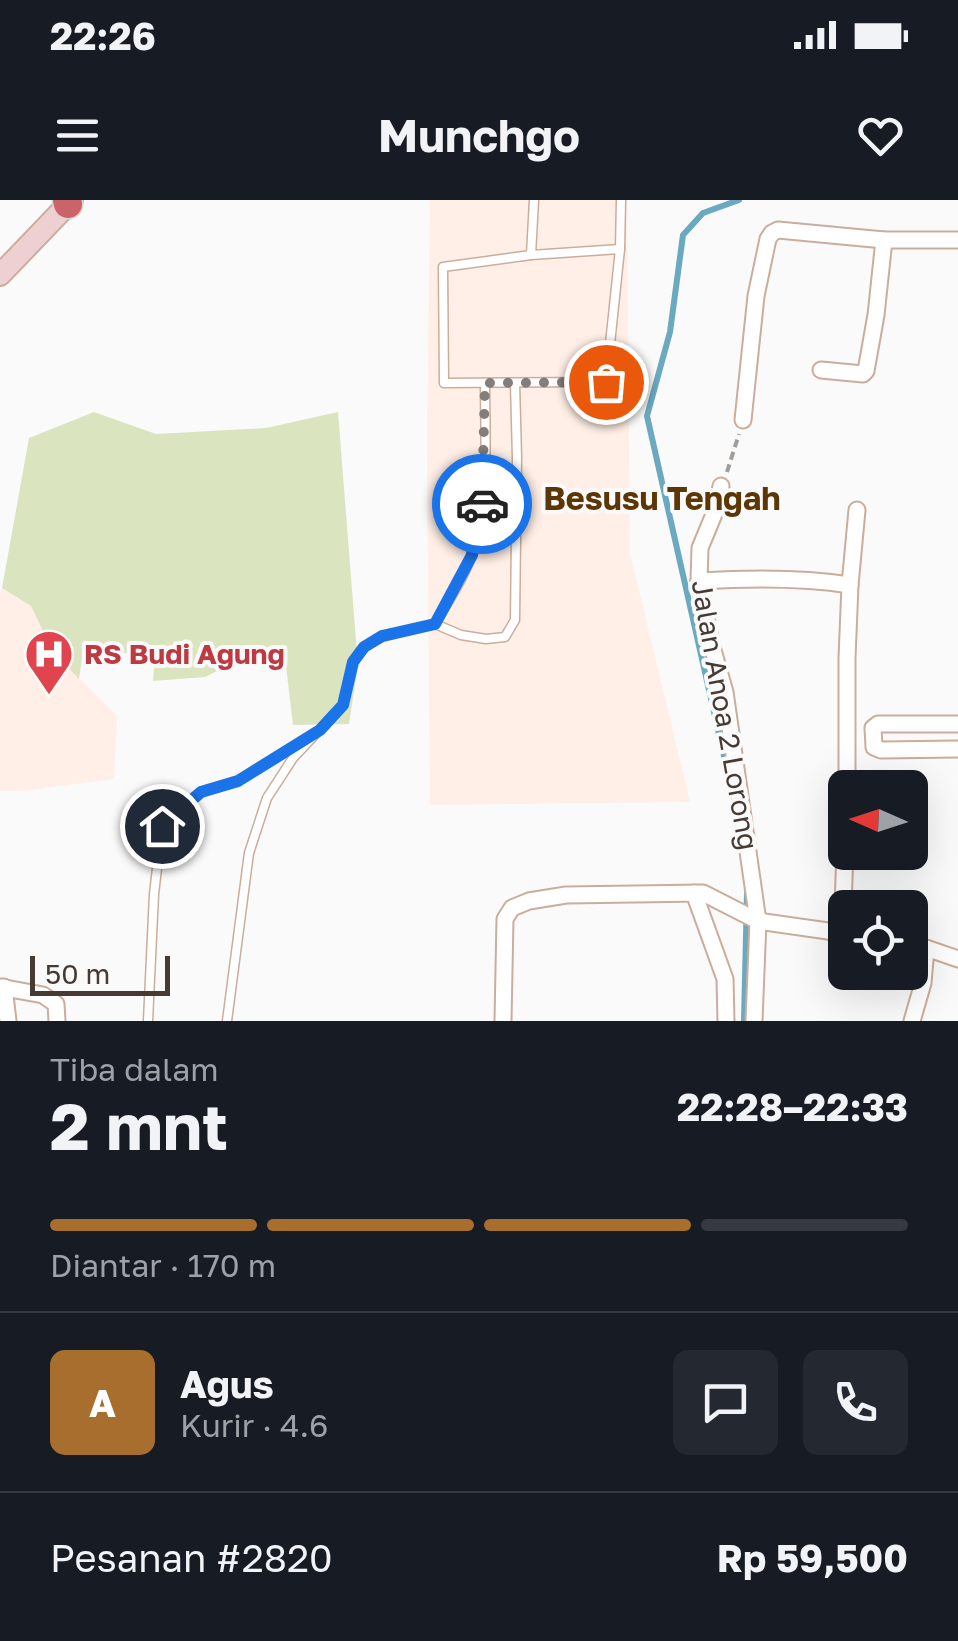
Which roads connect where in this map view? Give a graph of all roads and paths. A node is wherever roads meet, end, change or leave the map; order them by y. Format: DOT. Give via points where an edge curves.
graph roads {
  1 [pos="534,200"];
  2 [pos="621,200"];
  3 [pos="69,201"];
  4 [pos="884,240"];
  5 [pos="958,240"];
  6 [pos="620,250"];
  7 [pos="531,254"];
  8 [pos="0,275"];
  9 [pos="822,370"];
  10 [pos="485,383"];
  11 [pos="514,383"];
  12 [pos="743,420"];
  13 [pos="721,486"];
  14 [pos="857,510"];
  15 [pos="699,581"];
  16 [pos="850,586"];
  17 [pos="435,624"];
  18 [pos="958,724"];
  19 [pos="320,730"];
  20 [pos="958,749"];
  21 [pos="848,770"];
  22 [pos="698,893"];
  23 [pos="758,921"];
  24 [pos="828,931"];
  25 [pos="928,950"];
  26 [pos="958,960"];
  27 [pos="2,987"];
  28 [pos="920,990"];
  29 [pos="8,1021"];
  30 [pos="57,1021"];
  31 [pos="148,1021"];
  32 [pos="227,1021"];
  33 [pos="503,1021"];
  34 [pos="726,1021"];
  35 [pos="754,1021"];
  36 [pos="912,1021"];
  1 -- 7 [label="lane"];
  2 -- 6 [label="lane"];
  3 -- 8 [label="main road"];
  4 -- 5 [label="street"];
  4 -- 9 [label="street" via="866,371"];
  4 -- 12 [label="street" via="772,233 756,296"];
  6 -- 7 [label="lane"];
  6 -- 11 [label="lane" via="606,382"];
  7 -- 10 [label="lane" via="443,267 444,384"];
  10 -- 11 [label="lane"];
  10 -- 17 [label="lane" via="478,531"];
  11 -- 17 [label="lane" via="515,620 505,636 486,640"];
  12 -- 13 [label="path"];
  13 -- 15 [label="street, Jalan Anoa 2 Lorong" via="700,548"];
  14 -- 16 [label="street"];
  15 -- 16 [label="street"];
  15 -- 23 [label="street, Jalan Anoa 2 Lorong" via="725,692"];
  16 -- 21 [label="street"];
  17 -- 19 [label="lane" via="364,647 353,662 343,705"];
  18 -- 20 [label="street" via="878,724 872,739 881,750"];
  19 -- 31 [label="lane" via="238,781 201,792 162,826"];
  19 -- 32 [label="lane" via="267,798 249,853"];
  22 -- 23 [label="street"];
  22 -- 33 [label="street" via="566,895 512,908 505,919"];
  22 -- 34 [label="street" via="726,980"];
  23 -- 24 [label="street"];
  23 -- 35 [label="street, Jalan Anoa 2 Lorong"];
  25 -- 26 [label="street"];
  27 -- 29 [label="street"];
  27 -- 30 [label="street" via="43,995 56,1004"];
  28 -- 36 [label="street"];
}
